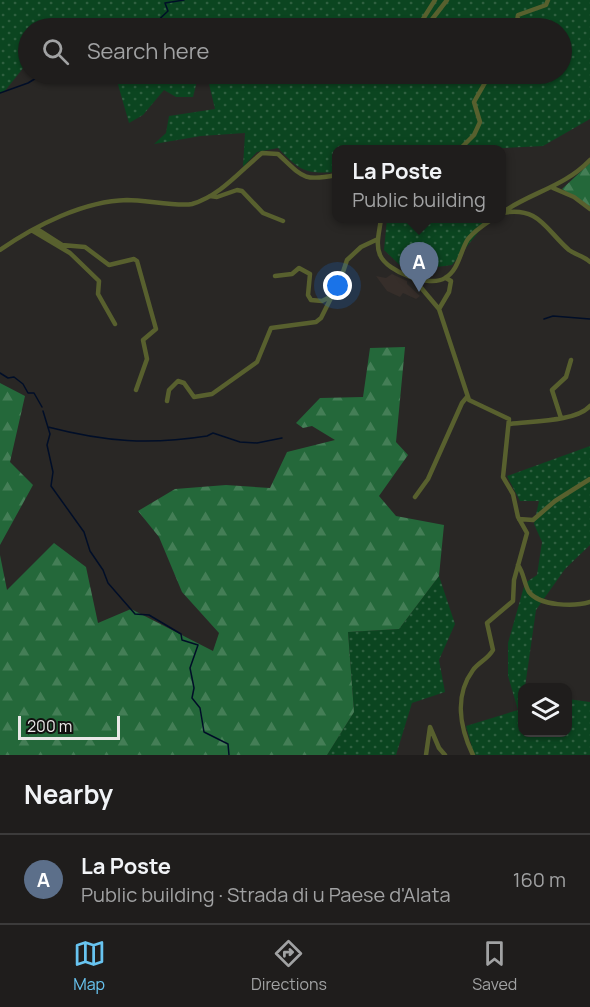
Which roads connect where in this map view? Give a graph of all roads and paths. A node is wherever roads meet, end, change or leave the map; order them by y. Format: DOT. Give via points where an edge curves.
graph roads {
  1 [pos="435,0"];
  2 [pos="447,0"];
  3 [pos="548,0"];
  4 [pos="424,18"];
  5 [pos="433,18"];
  6 [pos="518,18"];
  7 [pos="484,84"];
  8 [pos="463,145"];
  9 [pos="590,160"];
  10 [pos="332,176"];
  11 [pos="553,188"];
  12 [pos="210,196"];
  13 [pos="590,209"];
  14 [pos="506,210"];
  15 [pos="506,212"];
  16 [pos="283,221"];
  17 [pos="380,223"];
  18 [pos="489,223"];
  19 [pos="35,230"];
  20 [pos="378,239"];
  21 [pos="0,250"];
  22 [pos="590,262"];
  23 [pos="274,276"];
  24 [pos="412,277"];
  25 [pos="448,280"];
  26 [pos="330,297"];
  27 [pos="439,309"];
  28 [pos="115,324"];
  29 [pos="571,360"];
  30 [pos="136,390"];
  31 [pos="467,397"];
  32 [pos="167,401"];
  33 [pos="590,406"];
  34 [pos="561,418"];
  35 [pos="510,424"];
  36 [pos="590,479"];
  37 [pos="415,497"];
  38 [pos="519,519"];
  39 [pos="518,565"];
  40 [pos="590,602"];
  41 [pos="426,755"];
  42 [pos="446,755"];
  43 [pos="473,755"];
  1 -- 4 [label="street"];
  2 -- 5 [label="street"];
  3 -- 6 [label="street" via="546,5"];
  7 -- 8 [label="street" via="474,102 480,117 478,128"];
  9 -- 11 [label="street"];
  10 -- 12 [label="street" via="306,178 278,154 262,153"];
  11 -- 13 [label="street"];
  11 -- 14 [label="street"];
  12 -- 16 [label="street" via="242,191 263,213"];
  12 -- 19 [label="street" via="184,205 154,200 99,203"];
  15 -- 22 [label="street" via="531,215 570,250"];
  17 -- 20 [label="street"];
  18 -- 25 [label="street" via="468,239"];
  19 -- 21 [label="street"];
  19 -- 28 [label="street" via="70,253 99,281 98,294"];
  19 -- 30 [label="street" via="62,245 85,247 109,265 137,261 156,329 142,340 147,358"];
  20 -- 24 [label="street" via="384,261 395,271"];
  20 -- 26 [label="street" via="346,260"];
  23 -- 26 [label="street" via="292,274 299,268 307,271 311,300"];
  24 -- 25 [label="street"];
  24 -- 27 [label="street"];
  25 -- 27 [label="street" via="449,292"];
  26 -- 32 [label="street" via="316,322 269,330 257,362 212,394 194,397 178,381 169,390"];
  27 -- 31 [label="street"];
  29 -- 34 [label="street" via="566,376 552,390"];
  31 -- 35 [label="street" via="471,403 506,417"];
  31 -- 37 [label="street" via="428,479"];
  33 -- 34 [label="street"];
  34 -- 35 [label="street" via="545,423"];
  35 -- 38 [label="street" via="503,473"];
  36 -- 38 [label="street" via="533,520"];
  38 -- 39 [label="street" via="527,533"];
  39 -- 40 [label="street" via="533,595 564,604"];
  39 -- 43 [label="street" via="513,601 488,623 493,650 470,674 460,708"];
  41 -- 42 [label="street" via="430,727"];
}
